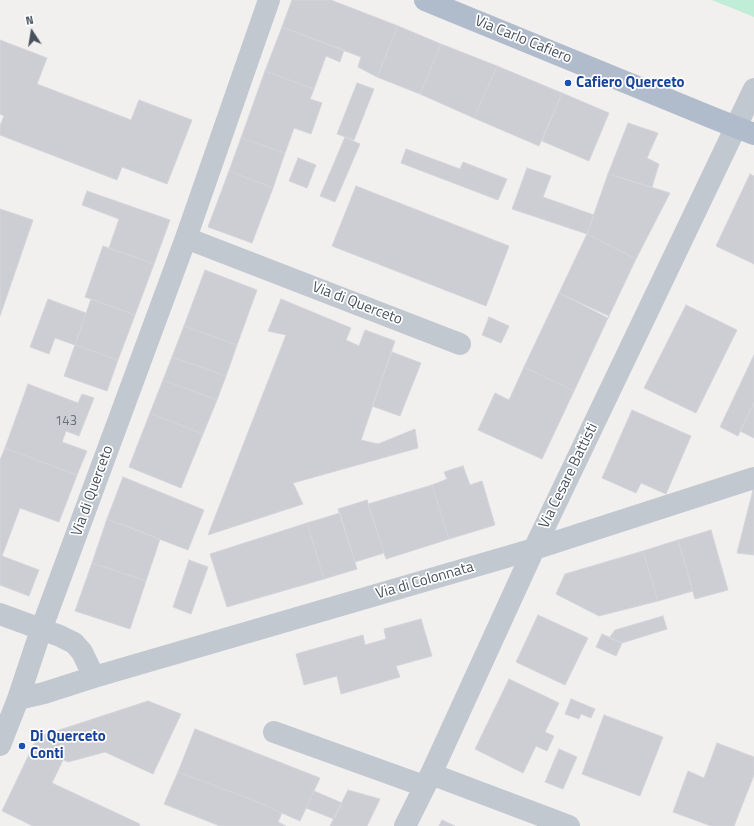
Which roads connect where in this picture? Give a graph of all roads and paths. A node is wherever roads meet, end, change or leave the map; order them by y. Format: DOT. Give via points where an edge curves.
graph roads {
  1 [pos="269,0"];
  2 [pos="425,0"];
  3 [pos="754,89"];
  4 [pos="745,130"];
  5 [pos="186,238"];
  6 [pos="460,344"];
  7 [pos="754,478"];
  8 [pos="534,549"];
  9 [pos="0,614"];
  10 [pos="41,630"];
  11 [pos="94,676"];
  12 [pos="18,699"];
  13 [pos="274,732"];
  14 [pos="0,745"];
  15 [pos="428,780"];
  16 [pos="405,826"];
  17 [pos="568,826"];
  1 -- 5 [label="street, Via di Querceto"];
  2 -- 4 [label="main road, Via Carlo Cafiero"];
  3 -- 4 [label="street, Via Cesare Battisti"];
  4 -- 8 [label="street, Via Cesare Battisti"];
  5 -- 6 [label="street, Via di Querceto"];
  5 -- 10 [label="street, Via di Querceto"];
  7 -- 8 [label="street, Via di Colonnata"];
  8 -- 11 [label="street, Via di Colonnata"];
  8 -- 15 [label="street, Via Cesare Battisti"];
  9 -- 10 [label="street"];
  10 -- 11 [label="street" via="74,643 82,652"];
  10 -- 12 [label="street, Via di Querceto"];
  11 -- 12 [label="street, Via di Colonnata"];
  12 -- 14 [label="street, Via di Querceto"];
  13 -- 15 [label="street"];
  15 -- 16 [label="street, Via Cesare Battisti"];
  15 -- 17 [label="street"];
}
